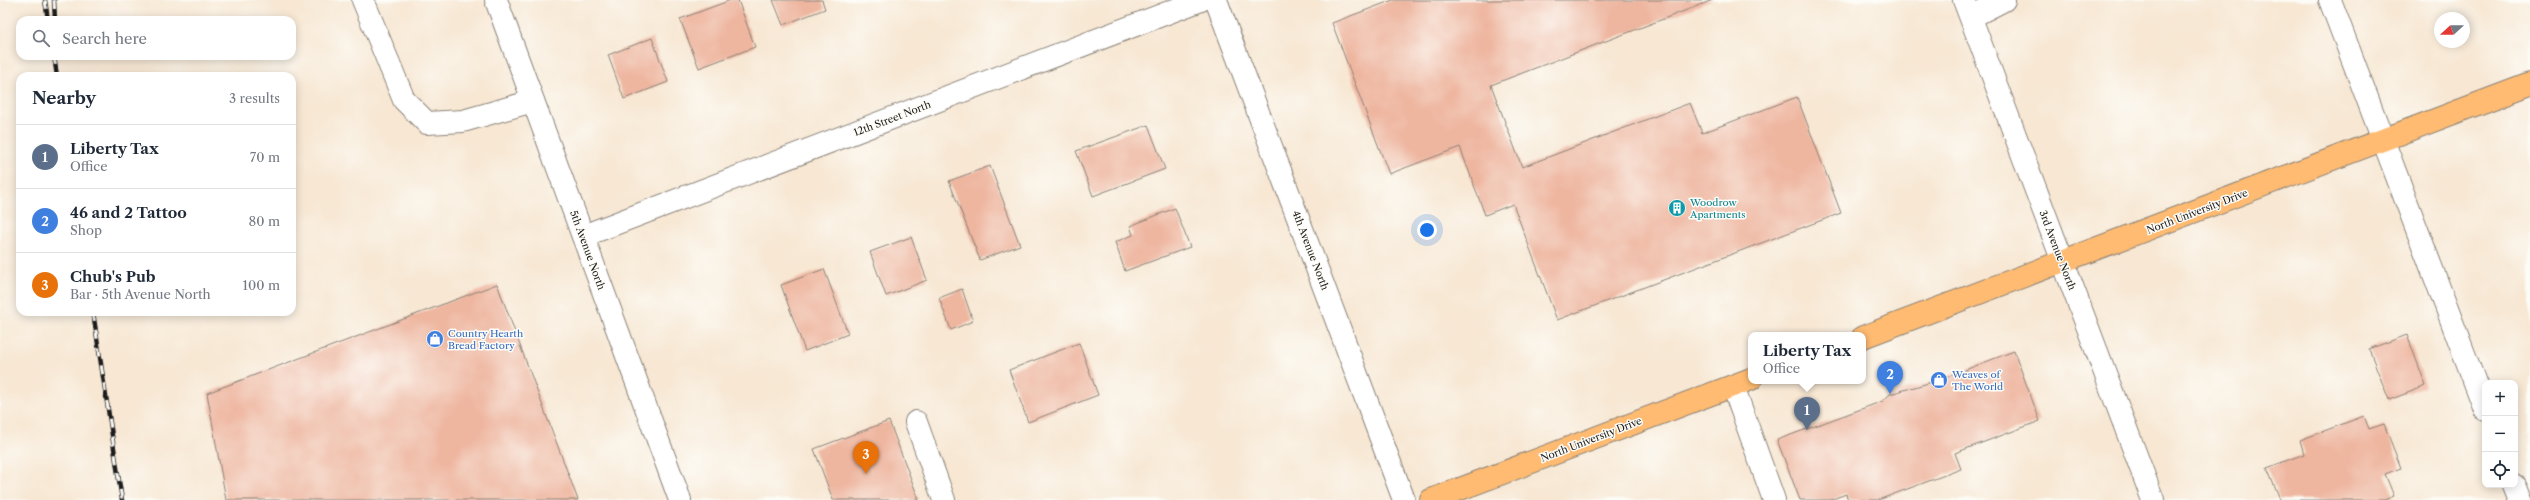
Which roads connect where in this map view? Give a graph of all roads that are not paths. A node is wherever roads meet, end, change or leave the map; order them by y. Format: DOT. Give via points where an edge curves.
graph roads {
  1 [pos="363,0"];
  2 [pos="496,0"];
  3 [pos="1201,0"];
  4 [pos="1216,0"];
  5 [pos="2004,0"];
  6 [pos="2330,0"];
  7 [pos="1968,9"];
  8 [pos="2530,84"];
  9 [pos="533,101"];
  10 [pos="2383,140"];
  11 [pos="583,236"];
  12 [pos="2063,262"];
  13 [pos="1866,336"];
  14 [pos="1742,382"];
  15 [pos="2482,401"];
  16 [pos="916,422"];
  17 [pos="2515,488"];
  18 [pos="680,500"];
  19 [pos="944,500"];
  20 [pos="1404,500"];
  21 [pos="1431,500"];
  22 [pos="1774,500"];
  23 [pos="2153,500"];
  24 [pos="2520,500"];
  1 -- 9 [label="street" via="404,100 427,123 463,121"];
  2 -- 9 [label="street, 5th Avenue North"];
  3 -- 11 [label="street, 12th Street North"];
  4 -- 20 [label="street, 4th Avenue North"];
  5 -- 7 [label="street"];
  6 -- 10 [label="street"];
  7 -- 12 [label="street, 3rd Avenue North"];
  8 -- 10 [label="main road, North University Drive"];
  9 -- 11 [label="street, 5th Avenue North"];
  10 -- 12 [label="main road, North University Drive"];
  10 -- 15 [label="street"];
  11 -- 18 [label="street, 5th Avenue North"];
  12 -- 13 [label="main road, North University Drive"];
  12 -- 23 [label="street, 3rd Avenue North"];
  14 -- 21 [label="main road, North University Drive"];
  14 -- 22 [label="street"];
  16 -- 19 [label="street"];
  17 -- 24 [label="street"];
}
